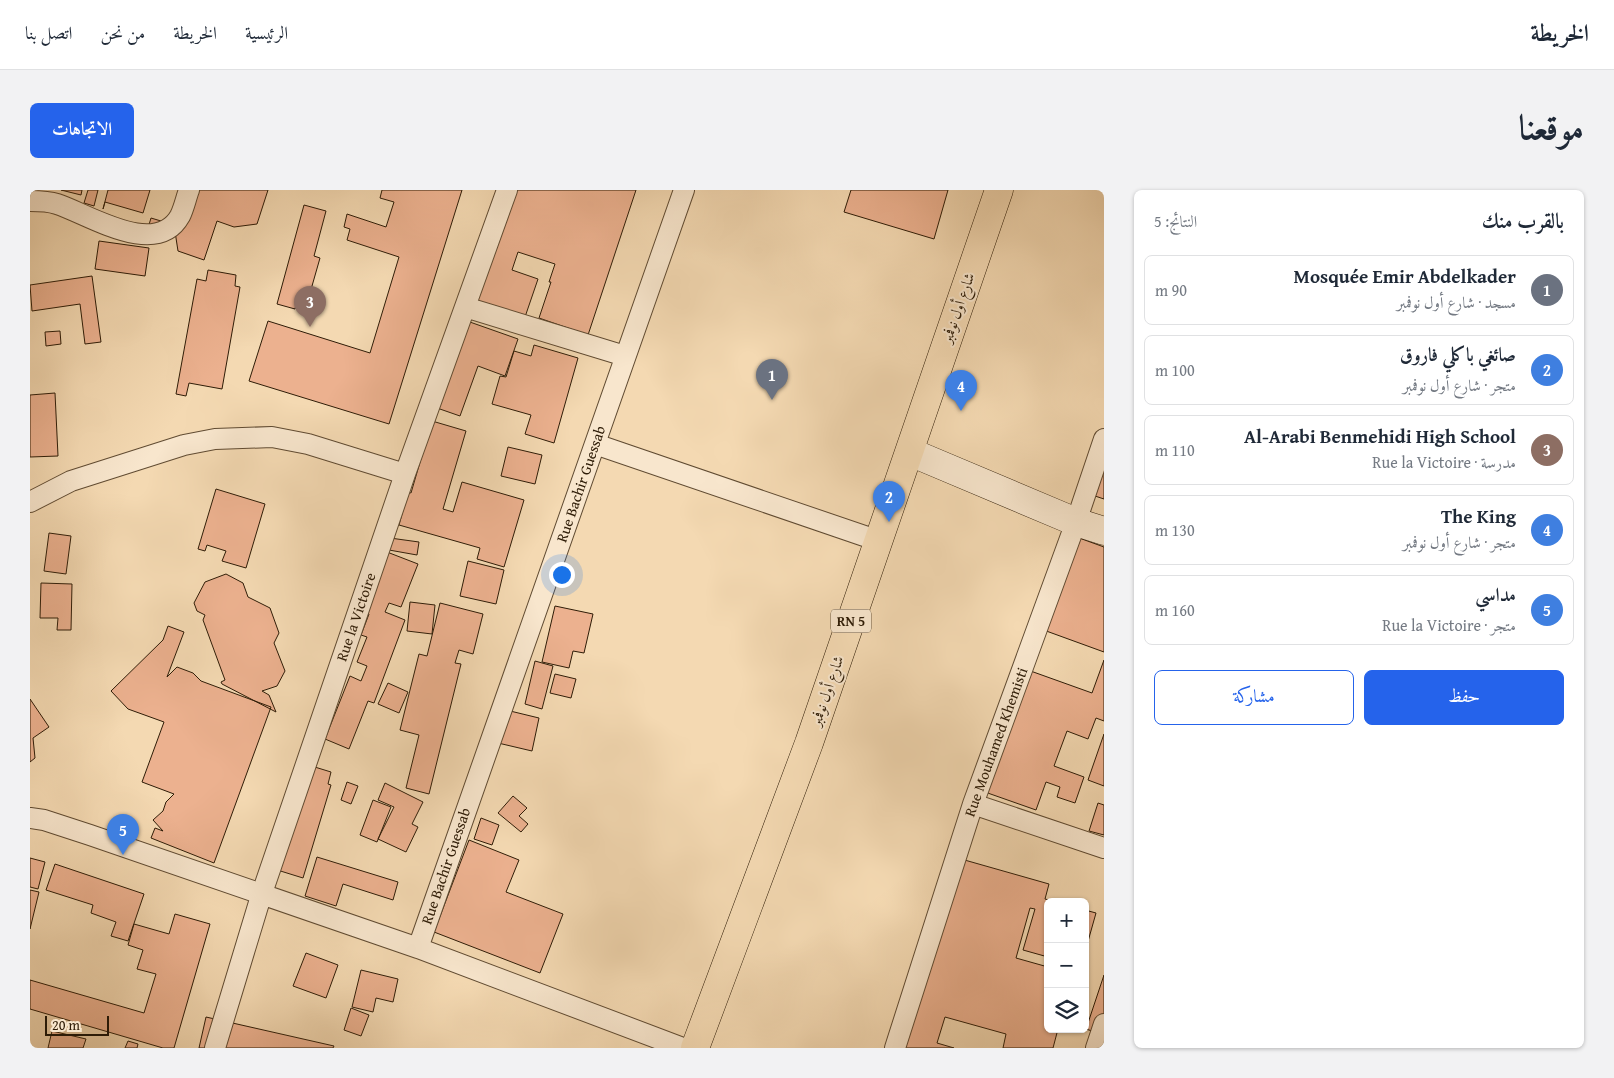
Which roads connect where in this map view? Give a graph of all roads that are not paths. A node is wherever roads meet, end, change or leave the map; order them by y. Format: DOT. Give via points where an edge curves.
graph roads {
  1 [pos="189,190"];
  2 [pos="507,190"];
  3 [pos="684,190"];
  4 [pos="999,190"];
  5 [pos="30,201"];
  6 [pos="464,306"];
  7 [pos="626,356"];
  8 [pos="1104,440"];
  9 [pos="595,444"];
  10 [pos="910,452"];
  11 [pos="405,474"];
  12 [pos="30,502"];
  13 [pos="1076,522"];
  14 [pos="1104,531"];
  15 [pos="879,541"];
  16 [pos="973,804"];
  17 [pos="30,818"];
  18 [pos="1104,848"];
  19 [pos="261,896"];
  20 [pos="418,948"];
  21 [pos="1104,1024"];
  22 [pos="215,1048"];
  23 [pos="683,1048"];
  24 [pos="695,1048"];
  25 [pos="895,1048"];
  26 [pos="1096,1048"];
  1 -- 5 [label="street" via="180,217 166,230 145,235 123,231 57,204"];
  2 -- 6 [label="street, Rue la Victoire"];
  3 -- 7 [label="street, Rue Bachir Guessab"];
  4 -- 10 [label="main road, شارع أول نوفمبر / RN 5"];
  6 -- 7 [label="street"];
  6 -- 11 [label="street, Rue la Victoire"];
  7 -- 9 [label="street, Rue Bachir Guessab"];
  8 -- 13 [label="street, Rue Mouhamed Khemisti"];
  9 -- 15 [label="street"];
  9 -- 20 [label="street, Rue Bachir Guessab"];
  10 -- 13 [label="main road"];
  10 -- 15 [label="main road, شارع أول نوفمبر / RN 5"];
  11 -- 12 [label="street" via="272,436 215,439 184,445 71,481"];
  11 -- 19 [label="street, Rue la Victoire"];
  13 -- 14 [label="main road"];
  13 -- 16 [label="street, Rue Mouhamed Khemisti"];
  15 -- 24 [label="main road, شارع أول نوفمبر / RN 5" via="809,743"];
  16 -- 18 [label="street"];
  16 -- 25 [label="street, Rue Mouhamed Khemisti"];
  17 -- 19 [label="street" via="44,820"];
  19 -- 20 [label="street"];
  19 -- 22 [label="street, Rue la Victoire"];
  20 -- 23 [label="street"];
  21 -- 26 [label="street"];
}
